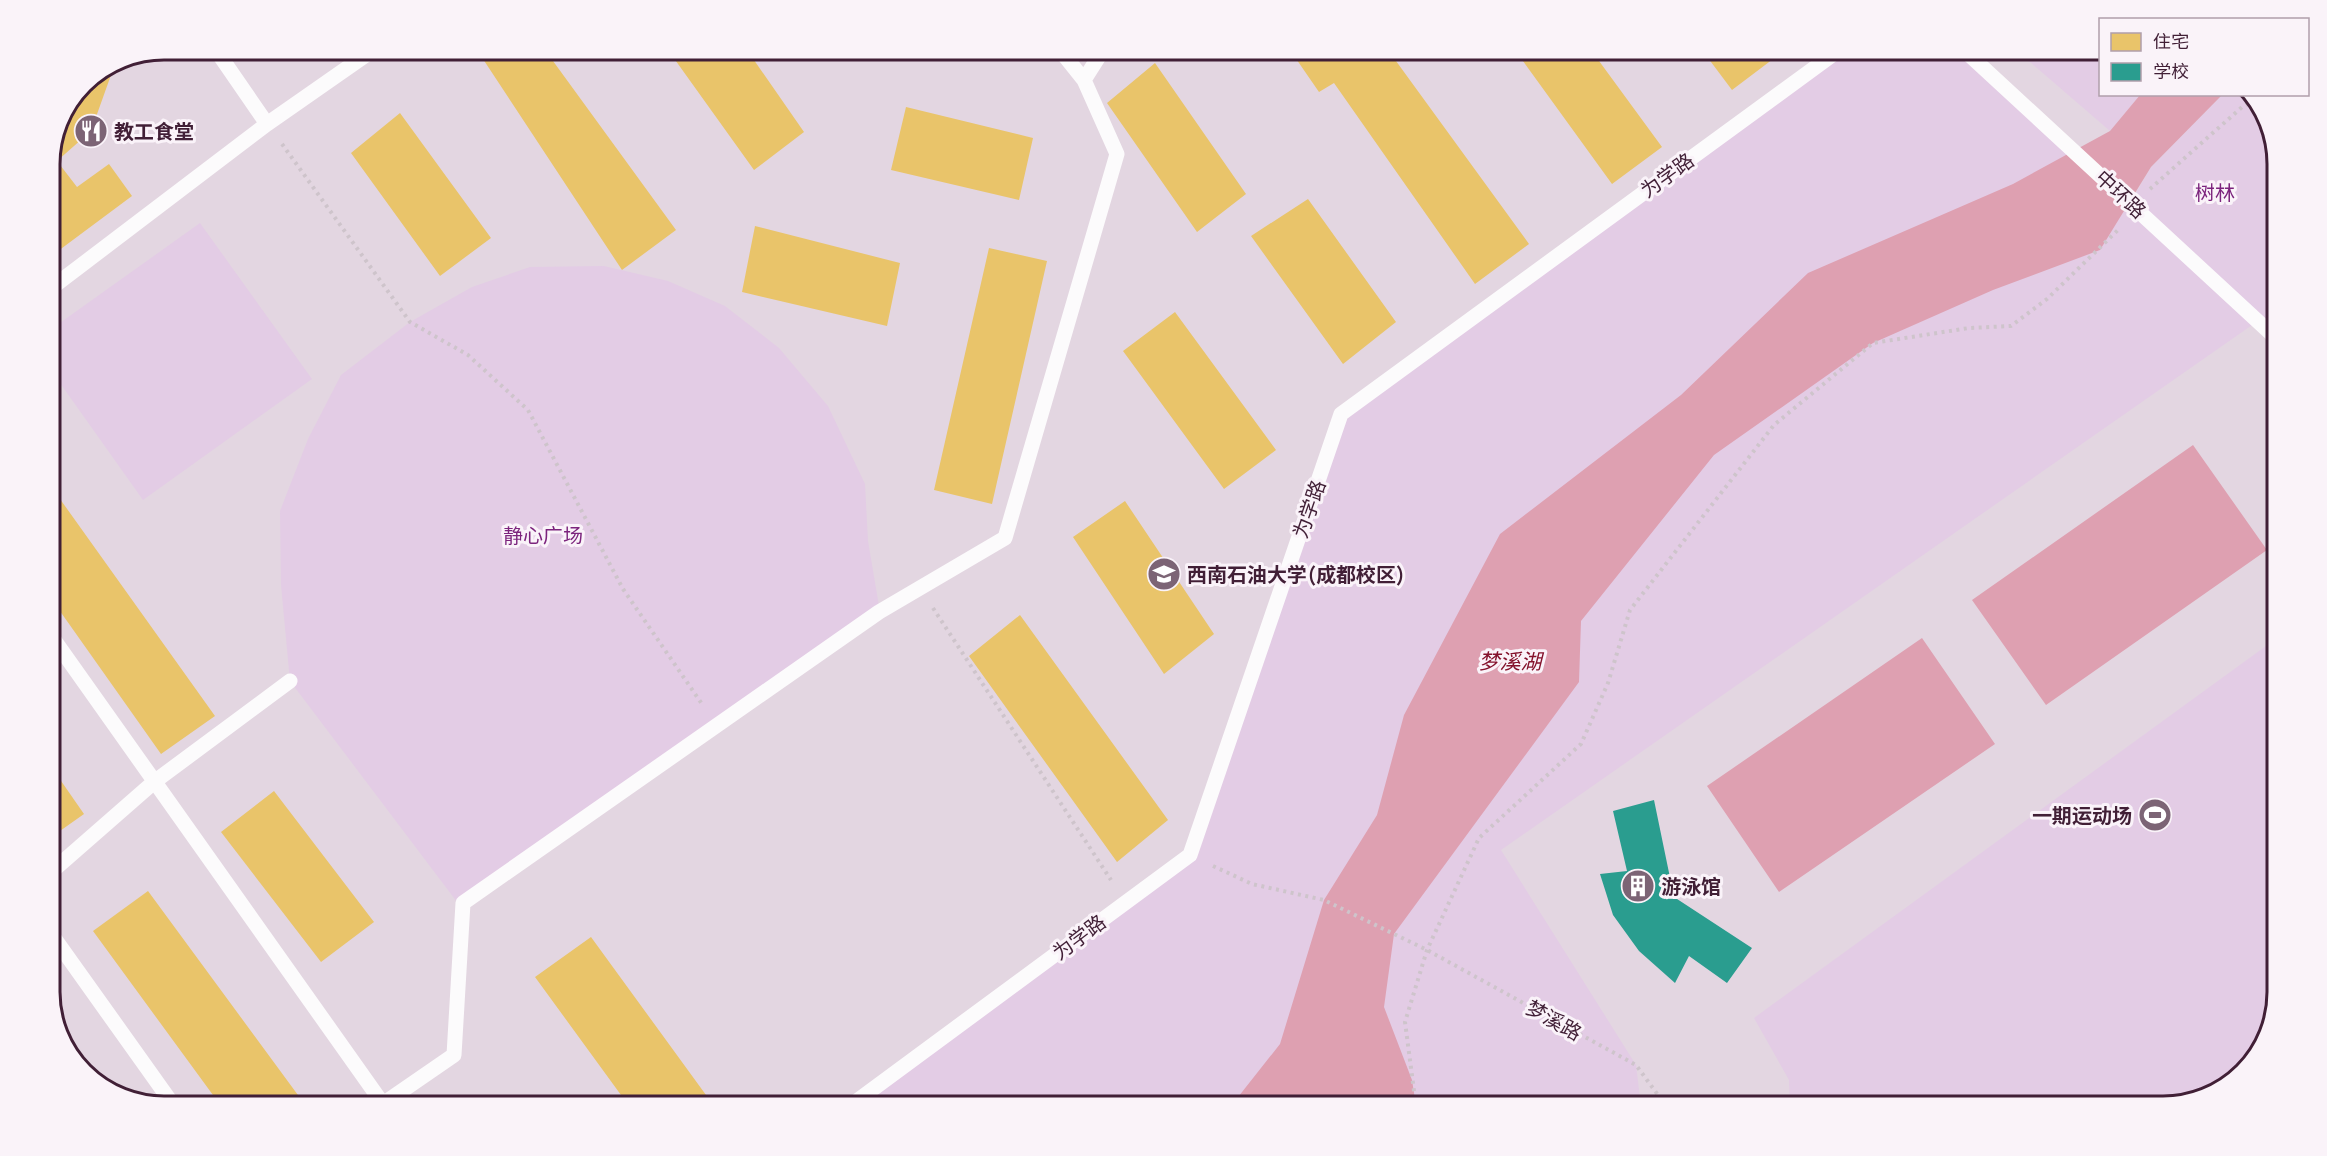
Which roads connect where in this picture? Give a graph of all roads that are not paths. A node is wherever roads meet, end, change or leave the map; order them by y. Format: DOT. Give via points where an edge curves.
graph roads {
  1 [pos="223,60"];
  2 [pos="359,60"];
  3 [pos="1068,60"];
  4 [pos="1097,60"];
  5 [pos="1825,60"];
  6 [pos="1976,60"];
  7 [pos="1084,80"];
  8 [pos="267,124"];
  9 [pos="60,282"];
  10 [pos="2267,330"];
  11 [pos="60,648"];
  12 [pos="290,681"];
  13 [pos="154,782"];
  14 [pos="60,864"];
  15 [pos="60,946"];
  16 [pos="166,1096"];
  17 [pos="375,1096"];
  18 [pos="394,1096"];
  19 [pos="865,1096"];
  1 -- 8 [label="lane"];
  2 -- 8 [label="lane"];
  3 -- 7 [label="lane"];
  4 -- 7 [label="lane"];
  5 -- 19 [label="lane, 为学路" via="1341,414 1190,855"];
  6 -- 10 [label="lane, 中环路"];
  7 -- 18 [label="lane" via="1116,154 1005,537 919,587 463,903 454,1056"];
  8 -- 9 [label="lane"];
  11 -- 13 [label="lane"];
  12 -- 13 [label="lane"];
  13 -- 14 [label="lane"];
  13 -- 17 [label="lane"];
  15 -- 16 [label="lane"];
}
